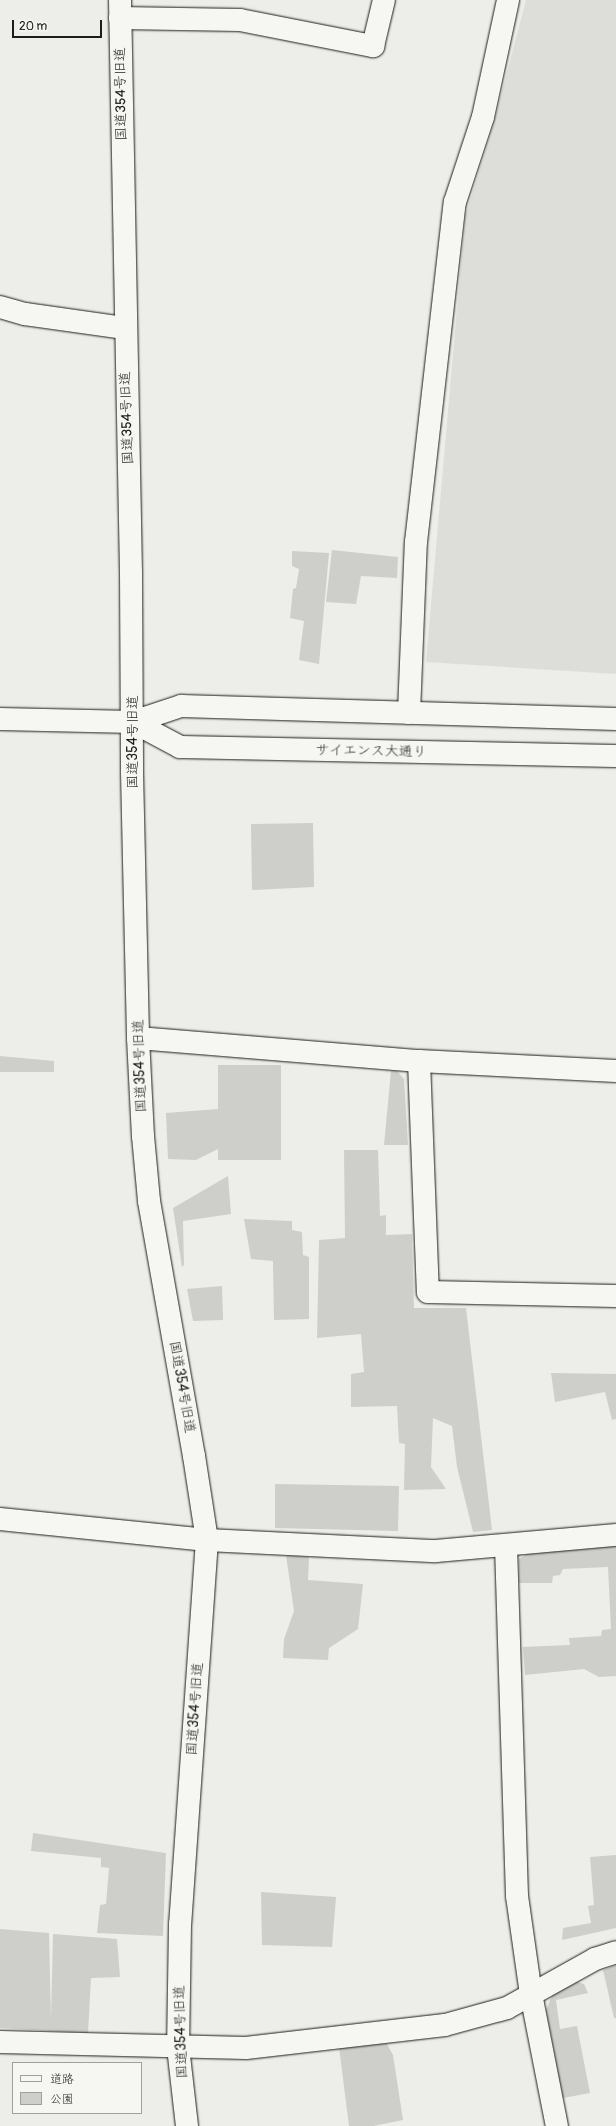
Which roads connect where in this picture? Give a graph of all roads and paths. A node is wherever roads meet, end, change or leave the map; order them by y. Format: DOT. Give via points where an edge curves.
graph roads {
  1 [pos="384,0"];
  2 [pos="508,0"];
  3 [pos="120,9"];
  4 [pos="0,307"];
  5 [pos="125,328"];
  6 [pos="409,713"];
  7 [pos="0,719"];
  8 [pos="616,719"];
  9 [pos="133,722"];
  10 [pos="616,756"];
  11 [pos="138,1038"];
  12 [pos="419,1061"];
  13 [pos="616,1071"];
  14 [pos="616,1296"];
  15 [pos="0,1519"];
  16 [pos="616,1535"];
  17 [pos="207,1540"];
  18 [pos="506,1546"];
  19 [pos="616,1952"];
  20 [pos="531,1994"];
  21 [pos="0,2042"];
  22 [pos="178,2047"];
  23 [pos="187,2126"];
  24 [pos="557,2126"];
  1 -- 3 [label="street" via="372,46 240,20"];
  2 -- 6 [label="street" via="483,117 455,202 416,542"];
  3 -- 5 [label="street, 国道354号旧道"];
  4 -- 5 [label="street" via="25,314"];
  5 -- 9 [label="street, 国道354号旧道"];
  6 -- 8 [label="street, サイエンス大通り"];
  6 -- 9 [label="street, サイエンス大通り" via="181,706"];
  7 -- 9 [label="street, サイエンス大通り"];
  9 -- 10 [label="street, サイエンス大通り" via="180,747"];
  9 -- 11 [label="street, 国道354号旧道"];
  11 -- 12 [label="street"];
  11 -- 17 [label="street, 国道354号旧道" via="148,1202"];
  12 -- 13 [label="street"];
  12 -- 14 [label="street" via="428,1292"];
  15 -- 17 [label="street"];
  16 -- 18 [label="street"];
  17 -- 18 [label="street" via="436,1551"];
  17 -- 22 [label="street, 国道354号旧道" via="180,1924"];
  18 -- 20 [label="street" via="517,1896"];
  19 -- 20 [label="street" via="595,1959"];
  20 -- 22 [label="street" via="507,2008 445,2025 246,2048"];
  20 -- 24 [label="street"];
  21 -- 22 [label="street"];
  22 -- 23 [label="street, 国道354号旧道"];
}
